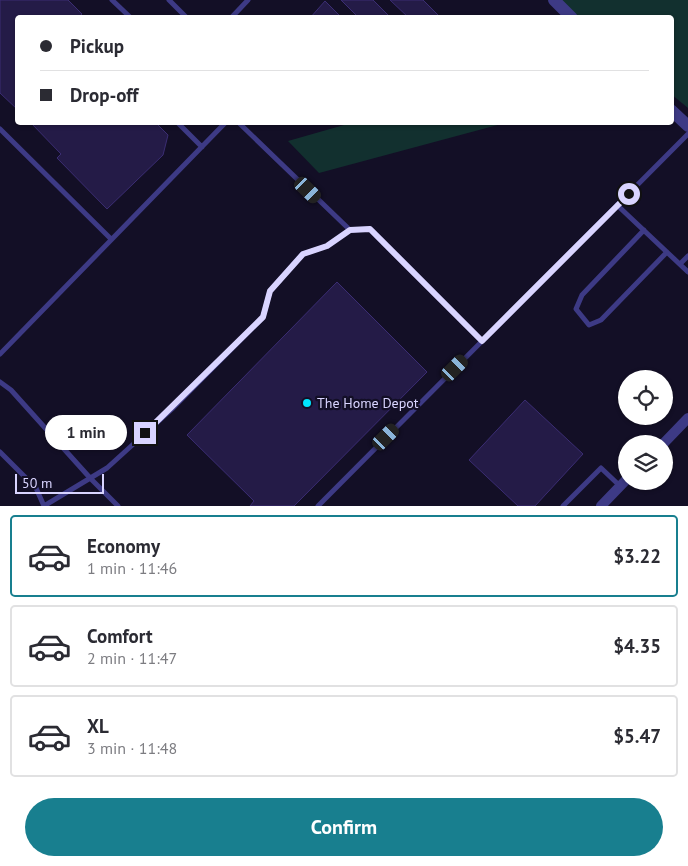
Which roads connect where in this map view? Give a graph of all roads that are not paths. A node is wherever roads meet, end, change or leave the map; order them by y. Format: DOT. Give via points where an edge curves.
graph roads {
  1 [pos="112,0"];
  2 [pos="169,0"];
  3 [pos="248,0"];
  4 [pos="554,0"];
  5 [pos="128,15"];
  6 [pos="184,15"];
  7 [pos="233,15"];
  8 [pos="569,15"];
  9 [pos="674,113"];
  10 [pos="180,125"];
  11 [pos="223,125"];
  12 [pos="241,125"];
  13 [pos="688,126"];
  14 [pos="0,129"];
  15 [pos="688,134"];
  16 [pos="202,148"];
  17 [pos="617,205"];
  18 [pos="350,230"];
  19 [pos="644,230"];
  20 [pos="111,239"];
  21 [pos="666,252"];
  22 [pos="688,256"];
  23 [pos="680,264"];
  24 [pos="688,272"];
  25 [pos="482,341"];
  26 [pos="1,351"];
  27 [pos="0,382"];
  28 [pos="688,418"];
  29 [pos="672,435"];
  30 [pos="0,452"];
  31 [pos="91,479"];
  32 [pos="618,480"];
  33 [pos="618,488"];
  34 [pos="44,506"];
  35 [pos="118,506"];
  36 [pos="318,506"];
  37 [pos="563,506"];
  38 [pos="601,506"];
  1 -- 5 [label="lane"];
  2 -- 6 [label="lane"];
  3 -- 7 [label="lane"];
  4 -- 8 [label="street"];
  9 -- 13 [label="street"];
  10 -- 16 [label="lane"];
  11 -- 16 [label="lane"];
  12 -- 18 [label="lane"];
  14 -- 20 [label="lane"];
  15 -- 17 [label="lane"];
  16 -- 20 [label="lane"];
  17 -- 19 [label="lane"];
  17 -- 25 [label="lane"];
  18 -- 25 [label="lane" via="370,229"];
  18 -- 31 [label="lane" via="327,246 303,254 270,291 263,317 165,415"];
  19 -- 21 [label="lane"];
  19 -- 21 [label="lane" via="582,295 576,309 589,325 601,320"];
  20 -- 26 [label="lane"];
  21 -- 23 [label="lane"];
  22 -- 23 [label="lane"];
  23 -- 24 [label="lane"];
  25 -- 36 [label="lane"];
  27 -- 31 [label="lane" via="11,390"];
  28 -- 29 [label="street"];
  30 -- 34 [label="lane" via="36,488"];
  31 -- 34 [label="lane"];
  31 -- 35 [label="lane"];
  32 -- 37 [label="lane" via="601,468"];
  33 -- 38 [label="street"];
}
